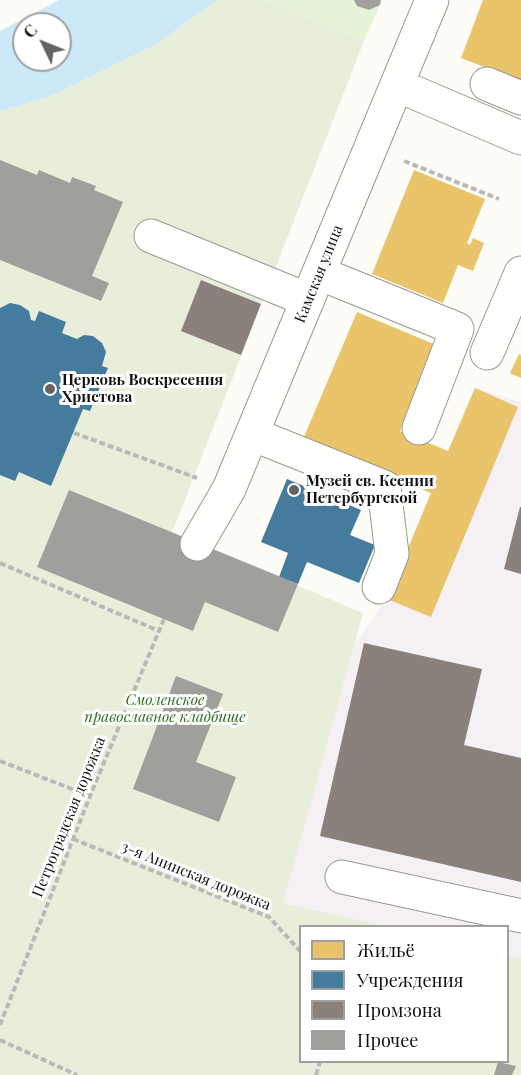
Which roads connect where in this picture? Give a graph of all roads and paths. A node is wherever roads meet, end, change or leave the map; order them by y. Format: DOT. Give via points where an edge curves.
graph roads {
  1 [pos="432,0"];
  2 [pos="487,84"];
  3 [pos="397,85"];
  4 [pos="521,98"];
  5 [pos="521,138"];
  6 [pos="404,161"];
  7 [pos="499,199"];
  8 [pos="151,236"];
  9 [pos="521,273"];
  10 [pos="314,286"];
  11 [pos="487,353"];
  12 [pos="419,428"];
  13 [pos="74,433"];
  14 [pos="252,434"];
  15 [pos="198,478"];
  16 [pos="197,543"];
  17 [pos="0,563"];
  18 [pos="379,586"];
  19 [pos="164,619"];
  20 [pos="159,631"];
  21 [pos="1,763"];
  22 [pos="90,796"];
  23 [pos="73,839"];
  24 [pos="342,877"];
  25 [pos="521,916"];
  26 [pos="299,950"];
  27 [pos="0,1025"];
  28 [pos="0,1040"];
  29 [pos="77,1075"];
  1 -- 3 [label="street, Камская улица"];
  2 -- 4 [label="street"];
  3 -- 5 [label="street"];
  3 -- 10 [label="street, Камская улица"];
  6 -- 7 [label="path"];
  8 -- 10 [label="street"];
  9 -- 11 [label="street"];
  10 -- 12 [label="street" via="457,329"];
  10 -- 14 [label="street, Камская улица"];
  13 -- 15 [label="path"];
  14 -- 16 [label="street, Камская улица" via="230,489"];
  14 -- 18 [label="street" via="384,487 392,554"];
  17 -- 20 [label="path"];
  19 -- 20 [label="path, Петроградская дорожка"];
  20 -- 22 [label="path, Петроградская дорожка"];
  21 -- 22 [label="path"];
  22 -- 23 [label="path, Петроградская дорожка"];
  23 -- 26 [label="path, 3-я Анинская дорожка" via="269,917"];
  23 -- 27 [label="path, Петроградская дорожка"];
  24 -- 25 [label="street"];
  28 -- 29 [label="path"];
}
